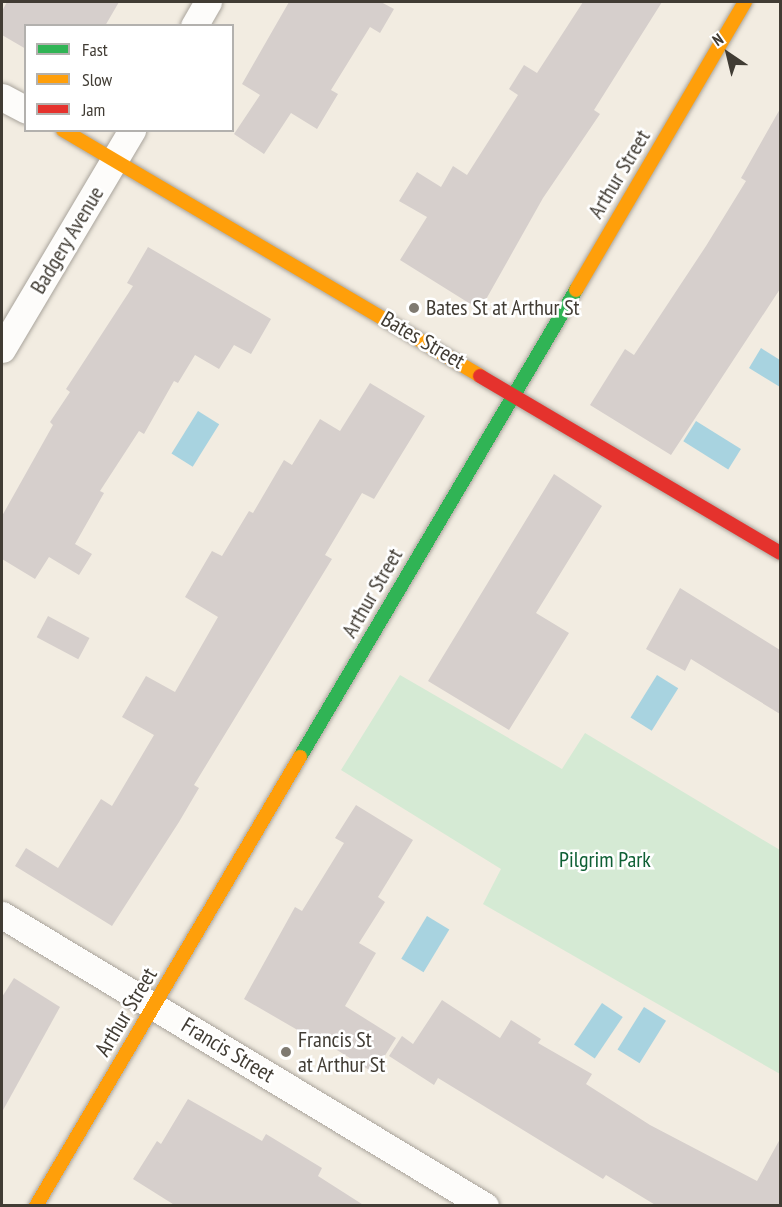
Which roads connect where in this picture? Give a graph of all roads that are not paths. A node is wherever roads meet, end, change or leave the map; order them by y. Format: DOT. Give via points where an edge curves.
graph roads {
  1 [pos="208,2"];
  2 [pos="745,2"];
  3 [pos="195,24"];
  4 [pos="2,97"];
  5 [pos="24,109"];
  6 [pos="67,132"];
  7 [pos="131,132"];
  8 [pos="115,159"];
  9 [pos="2,349"];
  10 [pos="513,393"];
  11 [pos="780,553"];
  12 [pos="2,915"];
  13 [pos="154,1006"];
  14 [pos="36,1206"];
  15 [pos="484,1206"];
  1 -- 3 [label="street"];
  2 -- 10 [label="main road, Arthur Street"];
  4 -- 5 [label="street"];
  6 -- 8 [label="main road, Bates Street"];
  7 -- 8 [label="street, Badgery Avenue"];
  8 -- 9 [label="street, Badgery Avenue"];
  8 -- 10 [label="main road, Bates Street"];
  10 -- 11 [label="main road, Bates Street"];
  10 -- 13 [label="main road, Arthur Street"];
  12 -- 13 [label="street, Francis Street"];
  13 -- 14 [label="main road, Arthur Street"];
  13 -- 15 [label="street, Francis Street"];
}
